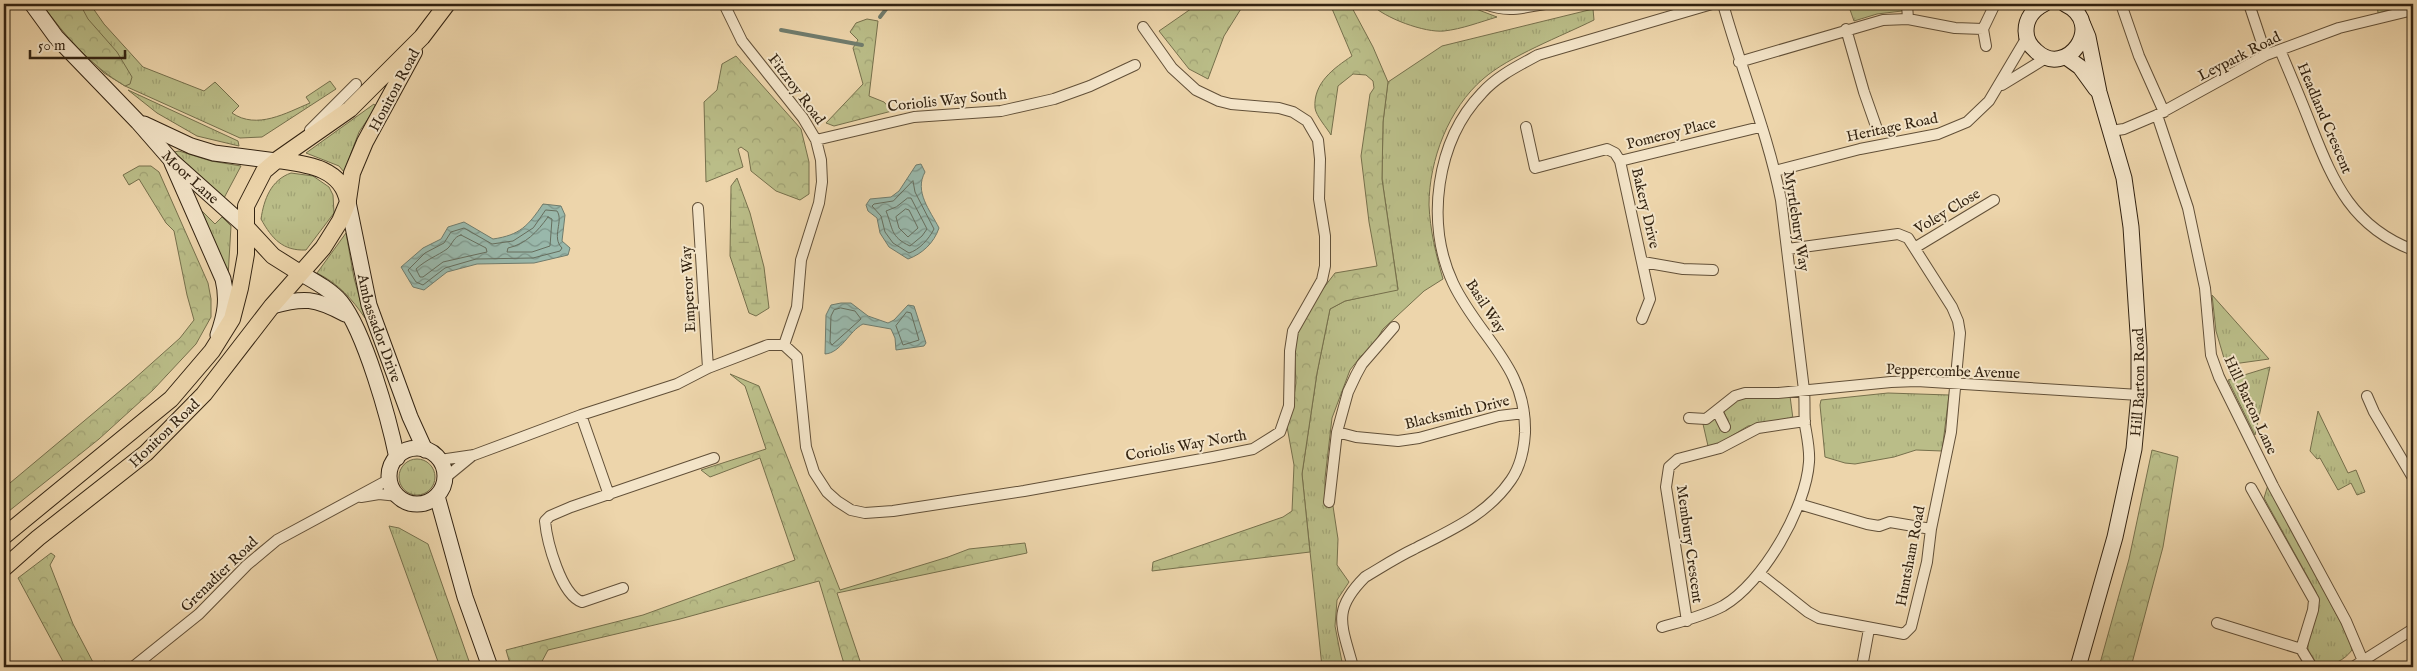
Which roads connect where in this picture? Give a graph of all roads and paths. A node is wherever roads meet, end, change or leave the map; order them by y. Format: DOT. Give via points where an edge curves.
graph roads {
  1 [pos="32,4"];
  2 [pos="447,4"];
  3 [pos="724,4"];
  4 [pos="1485,4"];
  5 [pos="1545,4"];
  6 [pos="1712,4"];
  7 [pos="1723,4"];
  8 [pos="1908,4"];
  9 [pos="1994,4"];
  10 [pos="2044,4"];
  11 [pos="2065,4"];
  12 [pos="2121,4"];
  13 [pos="2249,4"];
  14 [pos="2413,10"];
  15 [pos="2028,11"];
  16 [pos="1908,19"];
  17 [pos="2083,26"];
  18 [pos="1143,27"];
  19 [pos="1846,29"];
  20 [pos="1983,29"];
  21 [pos="422,37"];
  22 [pos="2027,37"];
  23 [pos="1986,46"];
  24 [pos="2280,50"];
  25 [pos="2266,56"];
  26 [pos="2066,57"];
  27 [pos="2046,58"];
  28 [pos="1739,62"];
  29 [pos="1135,65"];
  30 [pos="356,84"];
  31 [pos="1998,86"];
  32 [pos="2098,92"];
  33 [pos="2161,113"];
  34 [pos="138,122"];
  35 [pos="1526,127"];
  36 [pos="1760,127"];
  37 [pos="1877,130"];
  38 [pos="2111,132"];
  39 [pos="816,140"];
  40 [pos="294,147"];
  41 [pos="277,160"];
  42 [pos="172,161"];
  43 [pos="1620,161"];
  44 [pos="1775,171"];
  45 [pos="1994,200"];
  46 [pos="348,201"];
  47 [pos="698,208"];
  48 [pos="247,228"];
  49 [pos="1916,247"];
  50 [pos="1788,249"];
  51 [pos="2413,250"];
  52 [pos="1643,262"];
  53 [pos="1713,270"];
  54 [pos="300,273"];
  55 [pos="272,306"];
  56 [pos="350,317"];
  57 [pos="1642,319"];
  58 [pos="1394,327"];
  59 [pos="784,344"];
  60 [pos="212,351"];
  61 [pos="708,368"];
  62 [pos="1956,384"];
  63 [pos="1804,390"];
  64 [pos="2139,395"];
  65 [pos="2368,396"];
  66 [pos="1717,411"];
  67 [pos="1524,413"];
  68 [pos="581,415"];
  69 [pos="1689,418"];
  70 [pos="1805,421"];
  71 [pos="1725,427"];
  72 [pos="1337,432"];
  73 [pos="425,450"];
  74 [pos="474,455"];
  75 [pos="397,458"];
  76 [pos="714,458"];
  77 [pos="440,460"];
  78 [pos="2412,475"];
  79 [pos="445,478"];
  80 [pos="390,479"];
  81 [pos="2251,488"];
  82 [pos="609,494"];
  83 [pos="398,496"];
  84 [pos="437,496"];
  85 [pos="357,497"];
  86 [pos="1329,502"];
  87 [pos="422,504"];
  88 [pos="1799,504"];
  89 [pos="445,529"];
  90 [pos="1930,529"];
  91 [pos="4,536"];
  92 [pos="4,568"];
  93 [pos="1760,574"];
  94 [pos="623,588"];
  95 [pos="1687,621"];
  96 [pos="2217,622"];
  97 [pos="1662,627"];
  98 [pos="1869,629"];
  99 [pos="2413,629"];
  100 [pos="2301,649"];
  101 [pos="2363,661"];
  102 [pos="133,667"];
  103 [pos="490,667"];
  104 [pos="1353,667"];
  105 [pos="1862,667"];
  106 [pos="2078,667"];
  107 [pos="2312,667"];
  108 [pos="2353,667"];
  1 -- 34 [label="main road, Moor Lane" via="56,37"];
  2 -- 21 [label="main road, Honiton Road"];
  3 -- 39 [label="street, Fitzroy Road" via="742,41 803,118"];
  4 -- 5 [label="street" via="1500,10"];
  6 -- 67 [label="street, Basil Way" via="1538,55 1483,92 1467,110 1452,138 1444,162 1438,201 1444,253 1453,284 1516,380"];
  7 -- 28 [label="street, Myrtlebury Way"];
  8 -- 16 [label="street"];
  9 -- 20 [label="street"];
  10 -- 15 [label="main road"];
  11 -- 17 [label="main road, Hill Barton Road" via="2078,13"];
  12 -- 33 [label="street, Hill Barton Lane"];
  13 -- 25 [label="street"];
  14 -- 24 [label="street, Leypark Road" via="2339,28"];
  15 -- 22 [label="main road"];
  16 -- 19 [label="street" via="1883,20"];
  16 -- 20 [label="street" via="1955,28"];
  17 -- 26 [label="main road" via="2080,44"];
  17 -- 32 [label="main road, Hill Barton Road"];
  18 -- 59 [label="street, Coriolis Way North" via="1172,68 1196,90 1225,102 1293,112 1307,121 1318,140 1325,266 1322,280 1293,331 1289,406 1280,432 1253,449 1213,457 1024,491 865,513 851,510 837,501 814,472 806,447 797,357"];
  19 -- 28 [label="street"];
  19 -- 37 [label="street"];
  20 -- 23 [label="street"];
  21 -- 40 [label="main road, Honiton Road" via="350,109"];
  21 -- 46 [label="main road, Honiton Road" via="352,172"];
  22 -- 27 [label="main road" via="2034,50"];
  22 -- 31 [label="street, Heritage Road"];
  24 -- 25 [label="street, Leypark Road"];
  24 -- 51 [label="street, Headland Crescent" via="2333,180 2350,206 2383,236"];
  25 -- 33 [label="street, Leypark Road"];
  26 -- 27 [label="main road"];
  26 -- 32 [label="main road, Hill Barton Road" via="2080,67"];
  27 -- 31 [label="street, Heritage Road"];
  28 -- 36 [label="street, Myrtlebury Way"];
  29 -- 39 [label="street, Coriolis Way South" via="1054,99 1001,111 914,117"];
  30 -- 40 [label="street, Honiton Road"];
  31 -- 44 [label="street, Heritage Road" via="1976,116 1953,129"];
  32 -- 38 [label="main road, Hill Barton Road"];
  33 -- 38 [label="street, Leypark Road"];
  33 -- 101 [label="street, Hill Barton Lane" via="2188,208 2205,288 2211,355 2219,378 2268,478 2346,621"];
  34 -- 41 [label="main road, Moor Lane" via="214,153"];
  34 -- 42 [label="main road, Moor Lane"];
  35 -- 43 [label="street, Pomeroy Place" via="1535,168 1607,149"];
  36 -- 43 [label="street, Pomeroy Place"];
  36 -- 44 [label="street, Myrtlebury Way"];
  38 -- 64 [label="main road, Hill Barton Road" via="2124,178 2131,227"];
  39 -- 59 [label="street, Fitzroy Road" via="821,160 819,202 801,260 797,307"];
  40 -- 41 [label="main road, Honiton Road"];
  41 -- 46 [label="main road" via="309,164 324,170 335,177"];
  41 -- 48 [label="main road" via="264,171 246,206"];
  42 -- 48 [label="main road, Moor Lane"];
  42 -- 60 [label="main road" via="227,295"];
  43 -- 52 [label="street, Bakery Drive"];
  44 -- 50 [label="street, Myrtlebury Way"];
  45 -- 49 [label="street, Voley Close"];
  46 -- 54 [label="main road" via="333,234"];
  46 -- 73 [label="main road, Ambassador Drive" via="369,305"];
  47 -- 61 [label="street, Emperor Way"];
  48 -- 54 [label="main road" via="273,256"];
  48 -- 60 [label="main road, Honiton Road" via="246,254 232,319"];
  49 -- 50 [label="street" via="1900,234"];
  49 -- 62 [label="street, Huntsham Road" via="1958,321"];
  50 -- 63 [label="street, Myrtlebury Way"];
  52 -- 53 [label="street, Bakery Drive"];
  52 -- 57 [label="street, Bakery Drive" via="1650,299"];
  54 -- 55 [label="main road, Honiton Road"];
  54 -- 56 [label="main road, Ambassador Drive" via="340,301"];
  55 -- 56 [label="main road" via="307,299 325,303"];
  55 -- 92 [label="main road, Honiton Road" via="204,394 146,453"];
  56 -- 75 [label="main road, Ambassador Drive" via="368,358"];
  58 -- 72 [label="street" via="1356,375"];
  59 -- 61 [label="street" via="768,346"];
  60 -- 91 [label="main road, Honiton Road" via="171,399"];
  61 -- 68 [label="street" via="677,384"];
  62 -- 63 [label="street, Peppercombe Avenue" via="1891,382"];
  62 -- 64 [label="street, Peppercombe Avenue"];
  62 -- 90 [label="street, Huntsham Road" via="1951,432"];
  63 -- 66 [label="street, Peppercombe Avenue" via="1745,393 1735,396"];
  63 -- 70 [label="street"];
  64 -- 106 [label="main road, Hill Barton Road" via="2134,449 2115,537"];
  65 -- 78 [label="street" via="2374,412"];
  66 -- 69 [label="street" via="1706,419"];
  66 -- 71 [label="street"];
  67 -- 72 [label="street, Blacksmith Drive" via="1498,416 1398,441"];
  67 -- 104 [label="street, Basil Way" via="1524,445 1512,478 1502,492 1476,516 1365,577 1347,597 1341,618"];
  68 -- 74 [label="street"];
  68 -- 82 [label="street"];
  70 -- 88 [label="street" via="1810,461"];
  70 -- 95 [label="street, Membury Crescent" via="1758,428 1720,448 1678,459 1669,467 1666,488"];
  72 -- 86 [label="street"];
  73 -- 75 [label="main road" via="410,450"];
  73 -- 77 [label="main road"];
  74 -- 77 [label="street"];
  74 -- 79 [label="street"];
  75 -- 80 [label="main road" via="391,468"];
  76 -- 82 [label="street"];
  77 -- 79 [label="main road"];
  79 -- 84 [label="main road"];
  80 -- 83 [label="main road"];
  80 -- 85 [label="street, Grenadier Road"];
  81 -- 100 [label="street" via="2314,600"];
  82 -- 94 [label="street" via="550,516 545,521 546,531 566,588 575,600 582,602"];
  83 -- 85 [label="street, Grenadier Road"];
  83 -- 87 [label="main road" via="409,503"];
  84 -- 87 [label="main road"];
  84 -- 89 [label="main road"];
  85 -- 102 [label="street, Grenadier Road" via="277,540 247,565 199,614"];
  87 -- 89 [label="main road"];
  88 -- 90 [label="street" via="1867,524 1879,526 1890,522"];
  88 -- 93 [label="street"];
  89 -- 103 [label="main road"];
  90 -- 98 [label="street, Huntsham Road" via="1927,562 1911,627 1904,634"];
  93 -- 95 [label="street" via="1736,598"];
  93 -- 98 [label="street, Huntsham Road" via="1819,618"];
  95 -- 97 [label="street"];
  96 -- 100 [label="street"];
  98 -- 105 [label="street"];
  99 -- 101 [label="street"];
  100 -- 107 [label="street"];
  101 -- 108 [label="street"];
}
